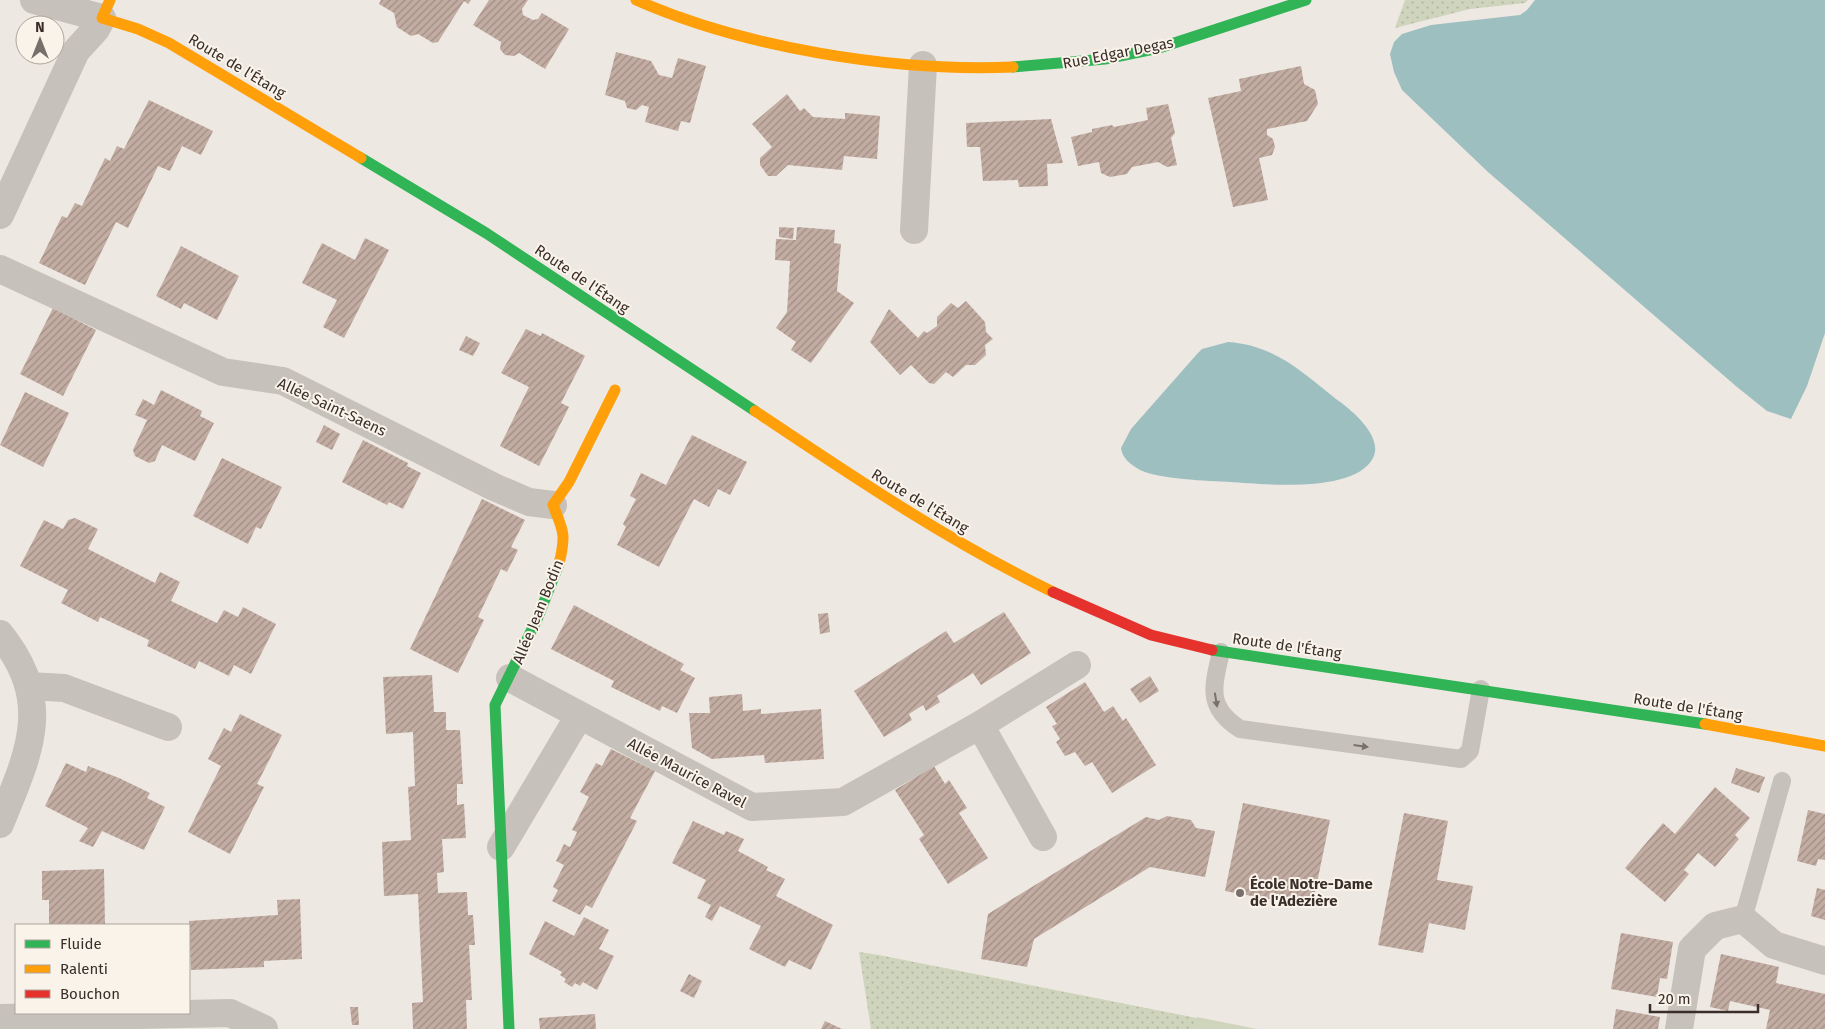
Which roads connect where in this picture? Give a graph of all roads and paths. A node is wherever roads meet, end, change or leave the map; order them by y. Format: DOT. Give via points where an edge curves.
graph roads {
  1 [pos="34,0"];
  2 [pos="636,0"];
  3 [pos="1306,0"];
  4 [pos="106,9"];
  5 [pos="923,65"];
  6 [pos="0,215"];
  7 [pos="914,230"];
  8 [pos="0,269"];
  9 [pos="615,390"];
  10 [pos="553,505"];
  11 [pos="0,634"];
  12 [pos="1221,652"];
  13 [pos="1077,666"];
  14 [pos="510,678"];
  15 [pos="29,686"];
  16 [pos="1481,689"];
  17 [pos="579,716"];
  18 [pos="980,725"];
  19 [pos="168,727"];
  20 [pos="1825,746"];
  21 [pos="1782,781"];
  22 [pos="0,824"];
  23 [pos="1043,837"];
  24 [pos="501,847"];
  25 [pos="1743,919"];
  26 [pos="1825,961"];
  27 [pos="190,1013"];
  28 [pos="153,1014"];
  29 [pos="0,1018"];
  30 [pos="264,1029"];
  31 [pos="508,1029"];
  32 [pos="1680,1029"];
  1 -- 4 [label="street"];
  2 -- 5 [label="street, Rue Edgar Degas" via="750,39 839,57"];
  3 -- 5 [label="street, Rue Edgar Degas" via="1159,48 1075,64"];
  4 -- 6 [label="street" via="96,29 76,51"];
  4 -- 12 [label="street, Route de l'Étang" via="486,233 888,500 996,564 1152,636"];
  5 -- 7 [label="street"];
  8 -- 10 [label="street, Allée Saint-Saens" via="223,372 283,381 494,486 530,502"];
  9 -- 10 [label="street" via="569,482"];
  10 -- 14 [label="street, Allée Jean Bodin" via="564,529 560,564"];
  11 -- 15 [label="street" via="16,654"];
  12 -- 16 [label="street, Route de l'Étang"];
  12 -- 16 [label="lane, one-way" via="1214,698 1219,713 1240,729 1461,758 1470,751"];
  13 -- 18 [label="street, Allée Maurice Ravel"];
  14 -- 17 [label="street, Allée Maurice Ravel"];
  14 -- 24 [label="street, Allée Jean Bodin" via="495,704"];
  15 -- 19 [label="street" via="64,688"];
  15 -- 22 [label="street" via="33,722 27,760"];
  16 -- 20 [label="street, Route de l'Étang" via="1774,735"];
  17 -- 18 [label="street, Allée Maurice Ravel" via="752,807 843,802"];
  17 -- 24 [label="street"];
  18 -- 23 [label="street"];
  21 -- 25 [label="lane"];
  24 -- 31 [label="street, Allée Jean Bodin"];
  25 -- 26 [label="street" via="1774,945"];
  25 -- 32 [label="street" via="1715,926 1692,950"];
  27 -- 30 [label="street" via="230,1012"];
  28 -- 29 [label="street"];
}
